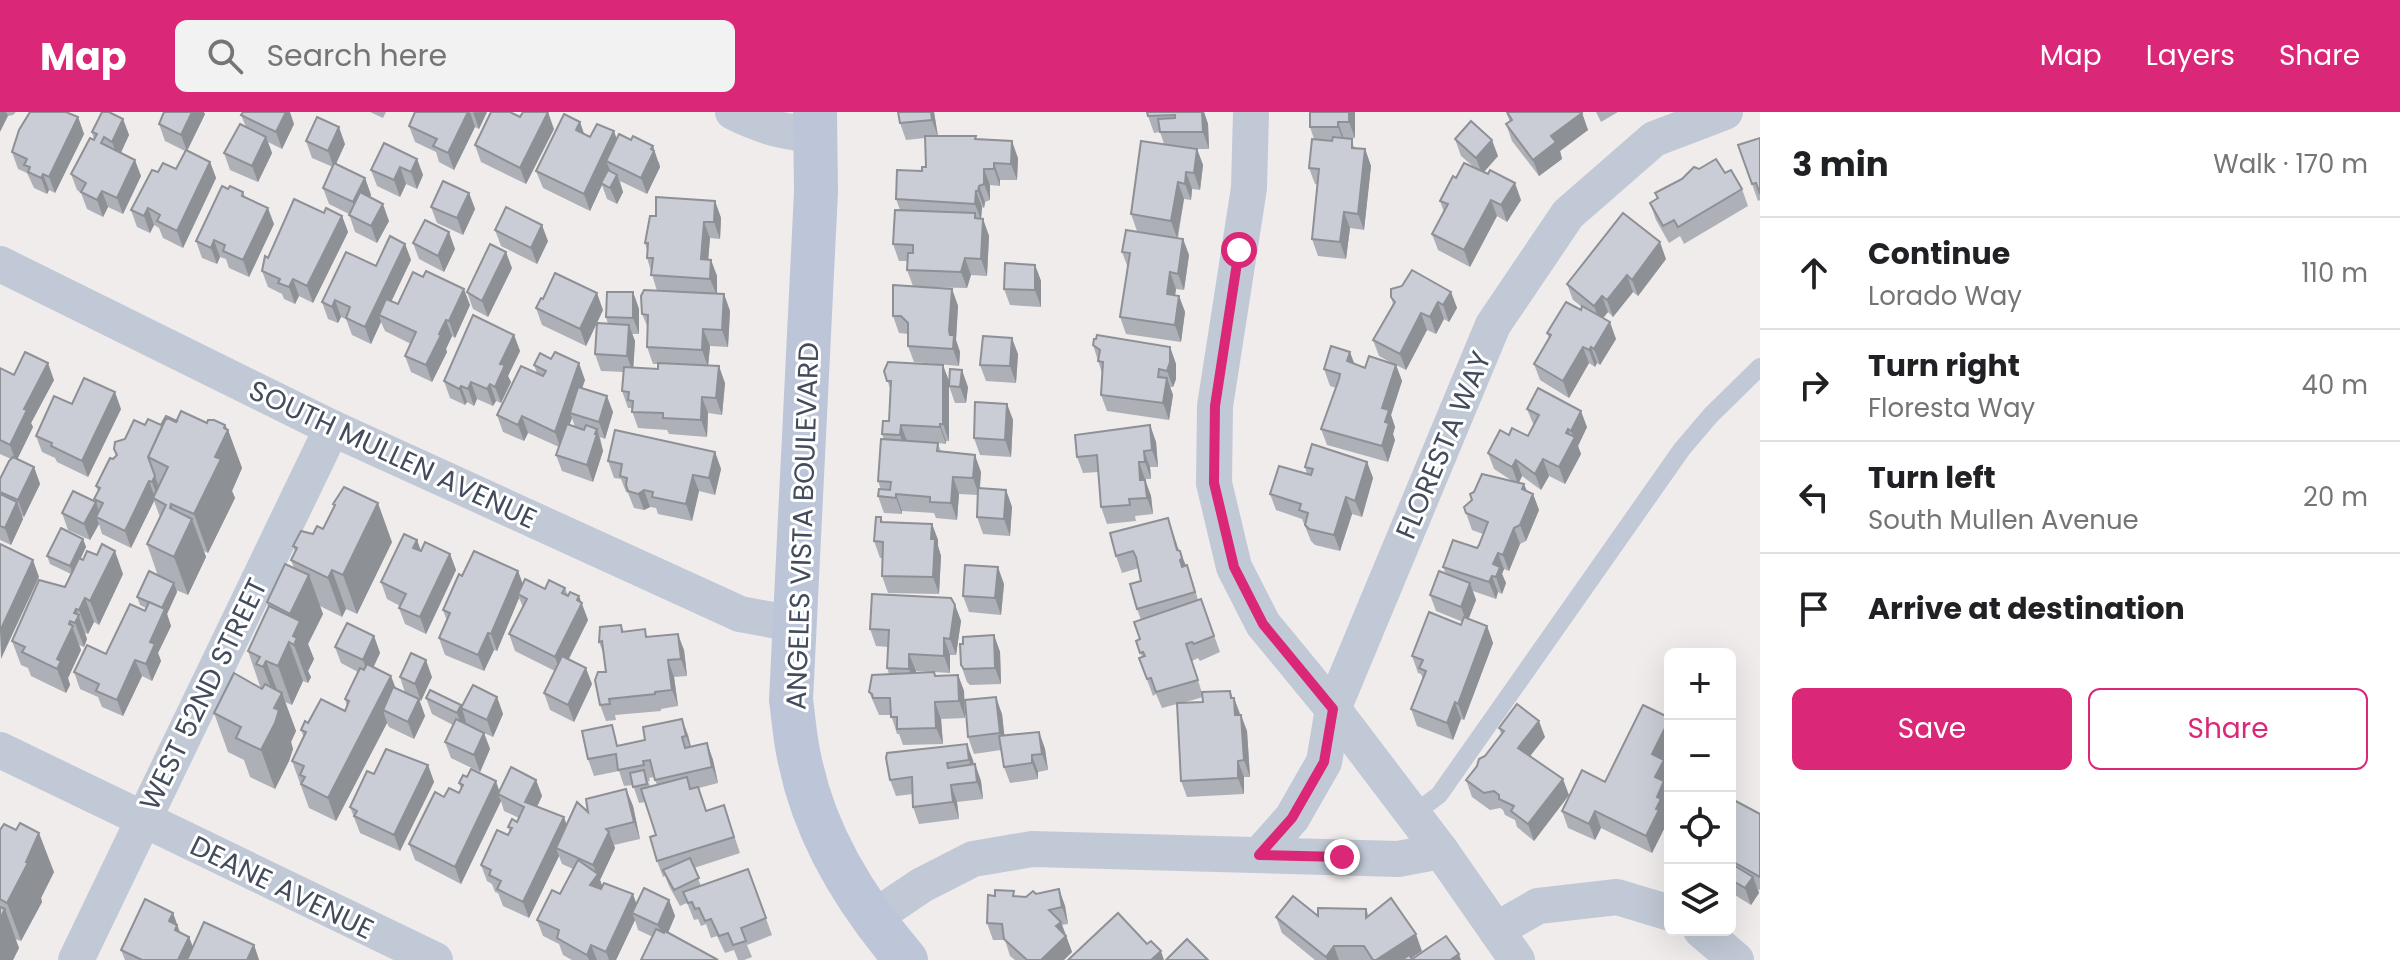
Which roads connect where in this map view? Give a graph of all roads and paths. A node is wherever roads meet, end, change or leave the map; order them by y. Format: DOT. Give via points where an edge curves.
graph roads {
  1 [pos="733,112"];
  2 [pos="1251,112"];
  3 [pos="1725,112"];
  4 [pos="816,123"];
  5 [pos="0,264"];
  6 [pos="1760,367"];
  7 [pos="332,428"];
  8 [pos="794,624"];
  9 [pos="1333,709"];
  10 [pos="0,750"];
  11 [pos="1412,815"];
  12 [pos="142,820"];
  13 [pos="1441,851"];
  14 [pos="1259,855"];
  15 [pos="1664,911"];
  16 [pos="873,918"];
  17 [pos="1496,930"];
  18 [pos="1708,936"];
  19 [pos="76,960"];
  20 [pos="435,960"];
  21 [pos="906,960"];
  22 [pos="1517,960"];
  23 [pos="1736,960"];
  1 -- 4 [label="street" via="788,133"];
  2 -- 9 [label="street" via="1249,188 1215,406 1214,483 1234,567 1263,624"];
  3 -- 9 [label="street, FLORESTA WAY" via="1654,139 1568,214 1493,325"];
  4 -- 8 [label="street, ANGELES VISTA BOULEVARD"];
  5 -- 7 [label="street, SOUTH MULLEN AVENUE"];
  6 -- 11 [label="lane" via="1682,449 1439,795"];
  7 -- 8 [label="street, SOUTH MULLEN AVENUE" via="740,614"];
  7 -- 12 [label="street, WEST 52ND STREET"];
  8 -- 16 [label="street, ANGELES VISTA BOULEVARD" via="791,700 800,762 817,819 842,872"];
  9 -- 11 [label="street"];
  9 -- 14 [label="street, FLORESTA WAY" via="1324,762 1292,818"];
  10 -- 12 [label="street, DEANE AVENUE"];
  11 -- 13 [label="street"];
  12 -- 19 [label="street, WEST 52ND STREET"];
  12 -- 20 [label="street, DEANE AVENUE"];
  13 -- 14 [label="street" via="1398,859"];
  13 -- 17 [label="street"];
  14 -- 16 [label="street" via="1032,849 973,859"];
  15 -- 17 [label="street" via="1617,897 1538,906"];
  16 -- 21 [label="street, ANGELES VISTA BOULEVARD"];
  17 -- 22 [label="street"];
  18 -- 23 [label="street"];
}
